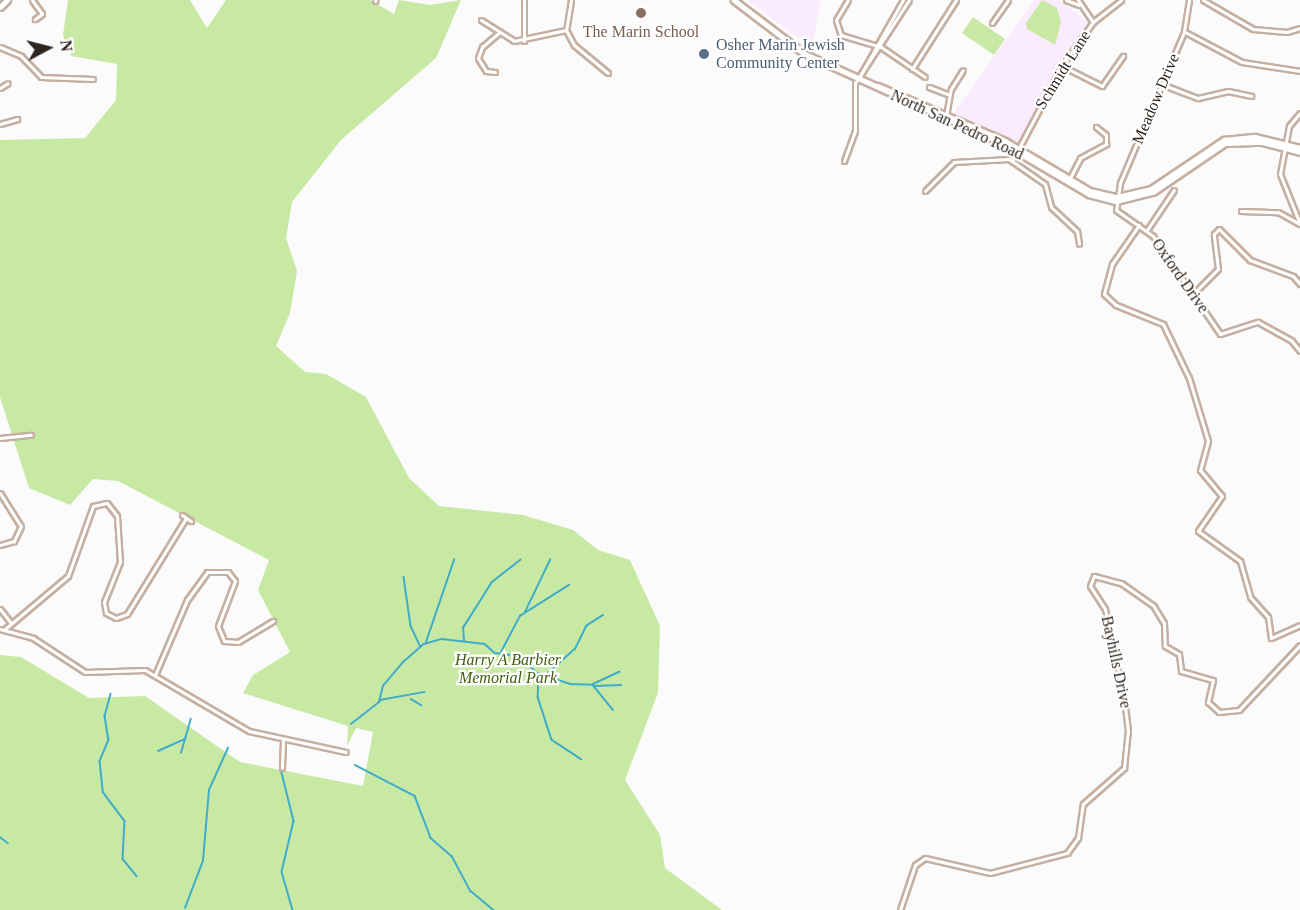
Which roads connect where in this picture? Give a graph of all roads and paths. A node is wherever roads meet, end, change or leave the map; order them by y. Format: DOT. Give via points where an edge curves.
graph roads {
  1 [pos="7,0"];
  2 [pos="32,0"];
  3 [pos="524,0"];
  4 [pos="571,0"];
  5 [pos="734,0"];
  6 [pos="848,0"];
  7 [pos="903,0"];
  8 [pos="909,0"];
  9 [pos="956,0"];
  10 [pos="1008,0"];
  11 [pos="1066,0"];
  12 [pos="1078,0"];
  13 [pos="1121,0"];
  14 [pos="1190,0"];
  15 [pos="1203,0"];
  16 [pos="1079,5"];
  17 [pos="0,7"];
  18 [pos="35,19"];
  19 [pos="481,20"];
  20 [pos="1093,22"];
  21 [pos="992,23"];
  22 [pos="1300,27"];
  23 [pos="567,30"];
  24 [pos="500,32"];
  25 [pos="1184,32"];
  26 [pos="524,41"];
  27 [pos="874,45"];
  28 [pos="0,47"];
  29 [pos="880,47"];
  30 [pos="1123,56"];
  31 [pos="1062,66"];
  32 [pos="912,69"];
  33 [pos="963,70"];
  34 [pos="1300,71"];
  35 [pos="495,72"];
  36 [pos="609,73"];
  37 [pos="925,77"];
  38 [pos="860,78"];
  39 [pos="93,79"];
  40 [pos="8,83"];
  41 [pos="1161,84"];
  42 [pos="928,87"];
  43 [pos="0,88"];
  44 [pos="950,94"];
  45 [pos="1251,96"];
  46 [pos="1300,113"];
  47 [pos="946,116"];
  48 [pos="17,118"];
  49 [pos="0,124"];
  50 [pos="1096,127"];
  51 [pos="1284,146"];
  52 [pos="1018,149"];
  53 [pos="1300,150"];
  54 [pos="844,161"];
  55 [pos="1012,161"];
  56 [pos="1069,180"];
  57 [pos="1174,190"];
  58 [pos="925,191"];
  59 [pos="1116,199"];
  60 [pos="1241,211"];
  61 [pos="1300,224"];
  62 [pos="1139,225"];
  63 [pos="1147,230"];
  64 [pos="1079,244"];
  65 [pos="1300,284"];
  66 [pos="1193,294"];
  67 [pos="1300,351"];
  68 [pos="31,435"];
  69 [pos="0,438"];
  70 [pos="0,492"];
  71 [pos="182,515"];
  72 [pos="186,518"];
  73 [pos="191,521"];
  74 [pos="0,545"];
  75 [pos="0,609"];
  76 [pos="273,621"];
  77 [pos="11,623"];
  78 [pos="1300,625"];
  79 [pos="2,629"];
  80 [pos="1300,645"];
  81 [pos="155,675"];
  82 [pos="283,739"];
  83 [pos="346,752"];
  84 [pos="282,768"];
  85 [pos="900,910"];
  1 -- 17 [label="main road"];
  2 -- 18 [label="street" via="42,14"];
  3 -- 26 [label="street"];
  4 -- 23 [label="street"];
  5 -- 38 [label="main road, North San Pedro Road" via="805,54"];
  6 -- 27 [label="street" via="837,29"];
  7 -- 27 [label="street"];
  8 -- 29 [label="street"];
  9 -- 32 [label="street"];
  10 -- 21 [label="street"];
  11 -- 16 [label="street"];
  12 -- 16 [label="street"];
  13 -- 20 [label="street, Schmidt Lane"];
  14 -- 25 [label="street, Meadow Drive"];
  15 -- 22 [label="street" via="1253,29 1287,32"];
  16 -- 20 [label="street"];
  19 -- 24 [label="street"];
  20 -- 31 [label="street, Schmidt Lane"];
  23 -- 26 [label="street"];
  23 -- 36 [label="street" via="574,45"];
  24 -- 26 [label="street"];
  24 -- 35 [label="street" via="482,47 478,58 486,71"];
  25 -- 34 [label="street" via="1242,62"];
  25 -- 41 [label="street, Meadow Drive"];
  27 -- 29 [label="street"];
  27 -- 38 [label="street"];
  28 -- 39 [label="street" via="21,56 28,69 41,77"];
  29 -- 32 [label="street"];
  29 -- 38 [label="street"];
  30 -- 31 [label="street" via="1102,86"];
  31 -- 52 [label="street, Schmidt Lane"];
  32 -- 37 [label="street"];
  33 -- 44 [label="street"];
  38 -- 47 [label="main road, North San Pedro Road"];
  38 -- 54 [label="street" via="853,92 854,140"];
  40 -- 43 [label="street"];
  41 -- 45 [label="street" via="1198,98 1228,91"];
  41 -- 59 [label="street, Meadow Drive"];
  42 -- 44 [label="street"];
  44 -- 47 [label="street"];
  46 -- 51 [label="street"];
  47 -- 52 [label="main road, North San Pedro Road"];
  48 -- 49 [label="street"];
  50 -- 56 [label="street" via="1106,135 1106,144 1080,158"];
  51 -- 53 [label="main road"];
  51 -- 59 [label="main road" via="1254,141 1225,143 1153,192"];
  51 -- 61 [label="street" via="1281,180"];
  52 -- 55 [label="street, Schmidt Lane"];
  52 -- 56 [label="main road, North San Pedro Road"];
  55 -- 58 [label="street" via="954,162"];
  55 -- 64 [label="street" via="1045,184 1051,207 1077,231"];
  56 -- 59 [label="main road, North San Pedro Road"];
  57 -- 63 [label="street" via="1159,220"];
  59 -- 62 [label="street, Oxford Drive" via="1116,210"];
  60 -- 61 [label="street" via="1278,212"];
  62 -- 63 [label="street, Oxford Drive"];
  62 -- 78 [label="street" via="1112,264 1104,294 1116,305 1163,324 1189,378 1208,441 1200,470 1222,496 1198,531 1240,561 1250,597 1268,617 1271,638"];
  63 -- 66 [label="street, Oxford Drive"];
  65 -- 66 [label="street" via="1293,276 1250,260 1219,229 1214,234 1218,269"];
  66 -- 67 [label="street, Oxford Drive" via="1220,334 1258,322 1291,340"];
  68 -- 69 [label="street"];
  70 -- 74 [label="street" via="21,526 14,541"];
  71 -- 72 [label="street"];
  72 -- 73 [label="street"];
  72 -- 77 [label="street" via="127,614 116,618 106,613 104,602 120,562 117,516 107,503 93,506 68,576"];
  75 -- 77 [label="street"];
  76 -- 81 [label="street" via="238,642 224,641 218,626 235,581 228,572 207,572 187,600"];
  77 -- 79 [label="street"];
  79 -- 81 [label="street" via="33,638 85,672 137,669"];
  80 -- 85 [label="street, Bayhills Drive" via="1239,710 1216,711 1208,702 1213,680 1181,671 1179,654 1165,646 1164,622 1153,605 1121,583 1094,576 1090,586 1105,609 1124,697 1128,731 1124,768 1083,804 1078,837 1067,853 990,873 925,858 915,865"];
  81 -- 82 [label="street" via="223,720"];
  82 -- 83 [label="street"];
  82 -- 84 [label="street"];
}
